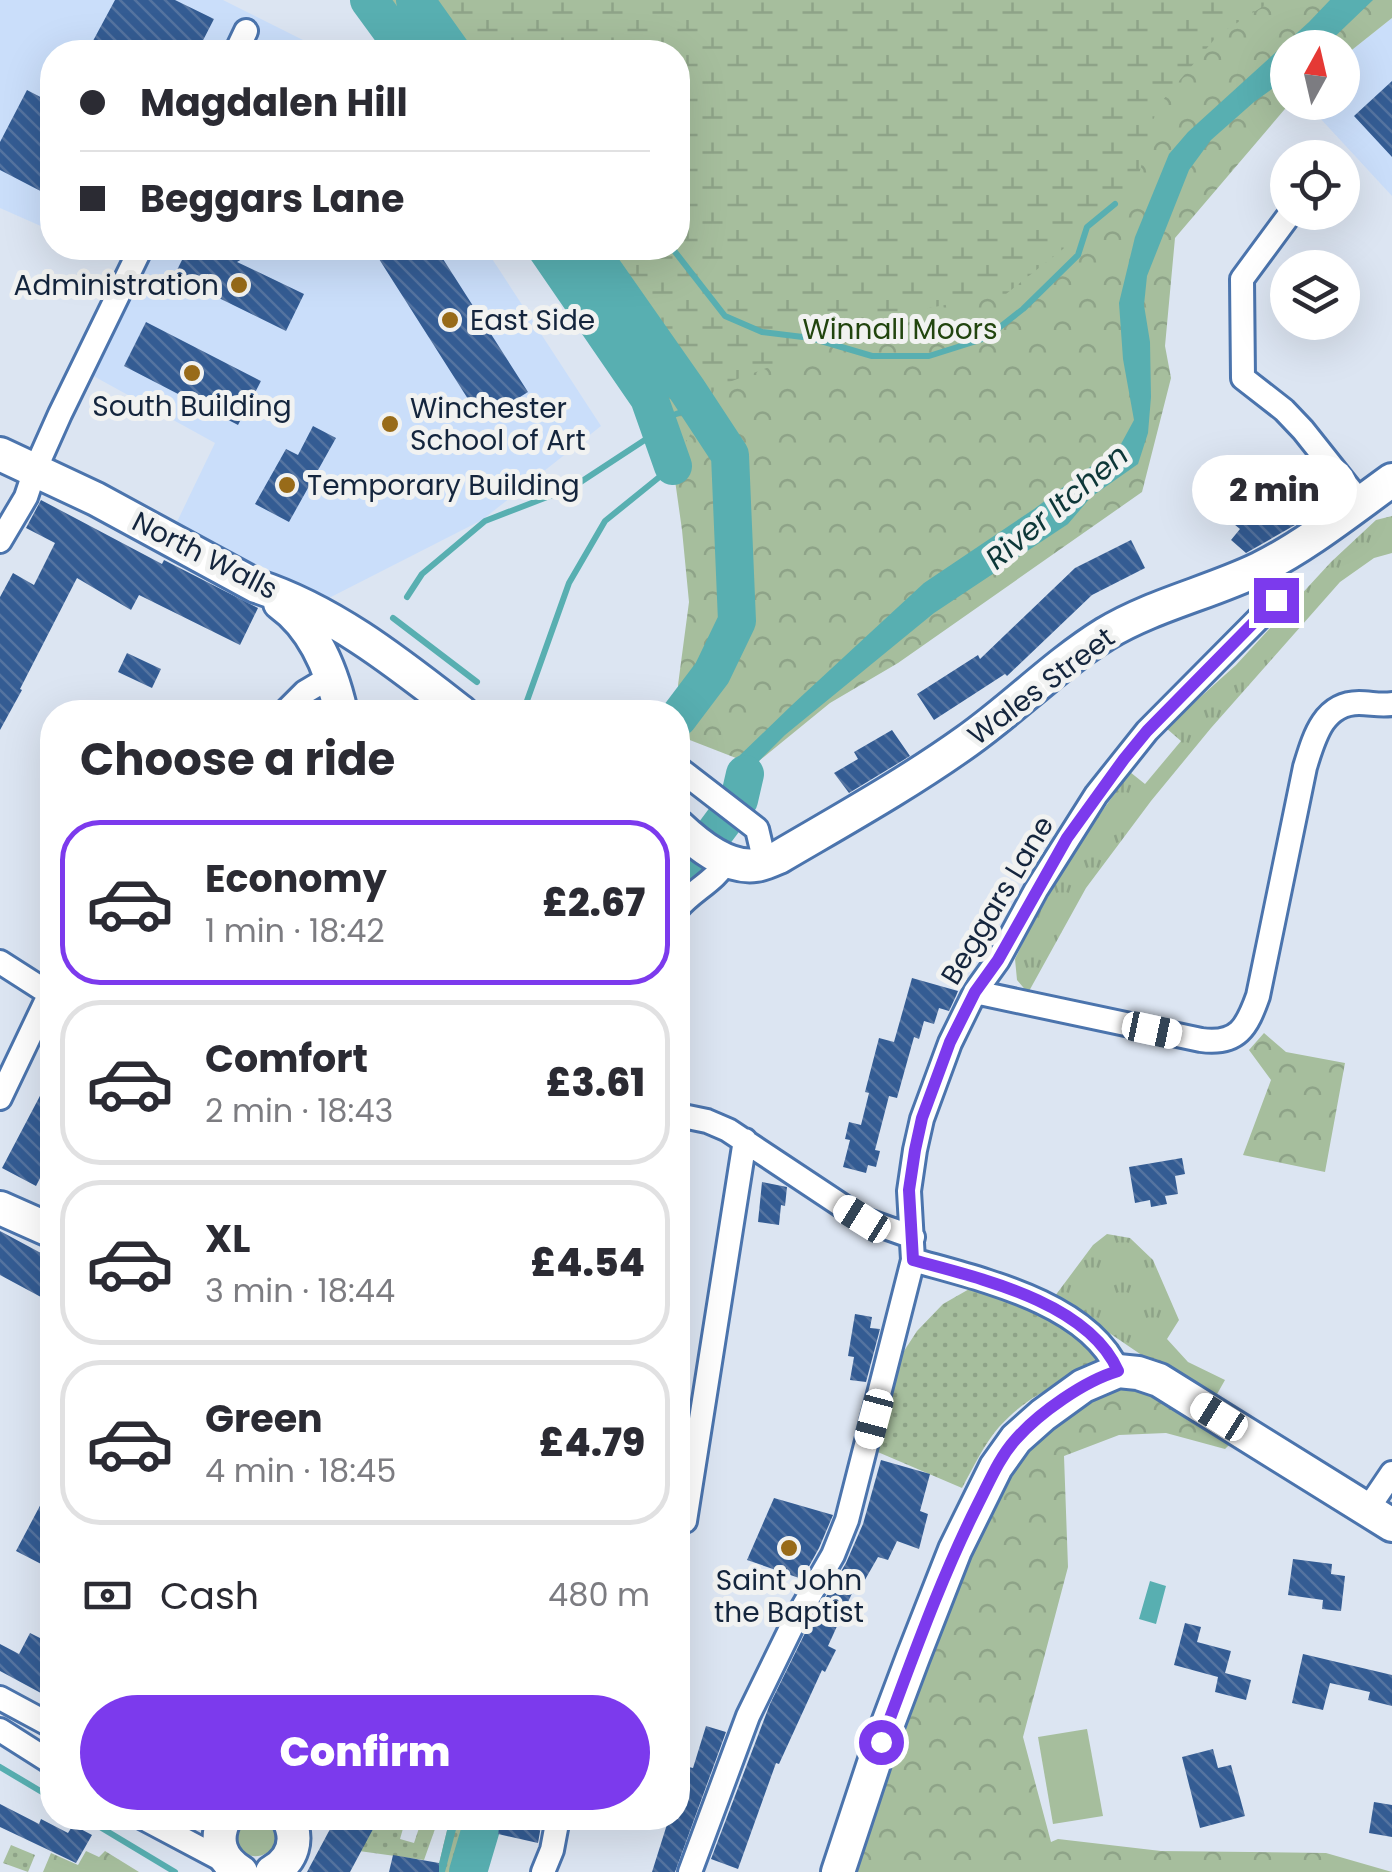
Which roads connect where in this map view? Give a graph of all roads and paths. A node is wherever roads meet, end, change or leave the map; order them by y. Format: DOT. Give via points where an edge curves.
graph roads {
  1 [pos="1278,230"];
  2 [pos="135,260"];
  3 [pos="0,454"];
  4 [pos="35,470"];
  5 [pos="1392,480"];
  6 [pos="1360,503"];
  7 [pos="2,536"];
  8 [pos="256,586"];
  9 [pos="1276,600"];
  10 [pos="403,667"];
  11 [pos="318,684"];
  12 [pos="299,700"];
  13 [pos="331,700"];
  14 [pos="446,700"];
  15 [pos="1392,704"];
  16 [pos="690,777"];
  17 [pos="690,834"];
  18 [pos="725,859"];
  19 [pos="765,863"];
  20 [pos="690,895"];
  21 [pos="0,962"];
  22 [pos="40,986"];
  23 [pos="975,992"];
  24 [pos="40,1015"];
  25 [pos="0,1098"];
  26 [pos="690,1117"];
  27 [pos="745,1140"];
  28 [pos="0,1208"];
  29 [pos="40,1226"];
  30 [pos="913,1249"];
  31 [pos="1118,1371"];
  32 [pos="1392,1473"];
  33 [pos="690,1490"];
  34 [pos="1379,1518"];
  35 [pos="0,1698"];
  36 [pos="40,1720"];
  37 [pos="0,1730"];
  38 [pos="40,1755"];
  39 [pos="165,1830"];
  40 [pos="221,1830"];
  41 [pos="303,1830"];
  42 [pos="556,1830"];
  43 [pos="285,1854"];
  44 [pos="234,1867"];
  45 [pos="543,1872"];
  46 [pos="690,1872"];
  47 [pos="838,1872"];
  1 -- 6 [label="street" via="1242,279 1244,378 1303,430"];
  2 -- 4 [label="street"];
  3 -- 4 [label="main road, North Walls"];
  4 -- 7 [label="street"];
  4 -- 8 [label="main road, North Walls"];
  5 -- 6 [label="main road, Wales Street"];
  6 -- 19 [label="main road, Wales Street" via="1258,569 1106,633 969,740"];
  8 -- 10 [label="main road, North Walls" via="328,619"];
  8 -- 11 [label="main road" via="310,636 324,659"];
  9 -- 23 [label="street, Beggars Lane" via="1114,771"];
  10 -- 11 [label="main road, North Walls" via="362,657"];
  10 -- 14 [label="main road, North Walls"];
  11 -- 12 [label="street"];
  11 -- 13 [label="main road"];
  15 -- 23 [label="street" via="1346,705 1317,730 1258,996 1235,1037 1201,1040"];
  16 -- 19 [label="street" via="757,829"];
  17 -- 18 [label="main road"];
  18 -- 19 [label="main road"];
  18 -- 20 [label="street" via="718,874"];
  21 -- 22 [label="street"];
  23 -- 30 [label="street, Beggars Lane" via="922,1118 909,1190"];
  24 -- 25 [label="street"];
  26 -- 27 [label="street"];
  27 -- 30 [label="street"];
  27 -- 33 [label="street"];
  28 -- 29 [label="main road"];
  30 -- 31 [label="street" via="1027,1295 1076,1324 1110,1352"];
  30 -- 46 [label="street, Beggars Lane" via="847,1520 748,1716"];
  31 -- 34 [label="main road" via="1159,1380"];
  31 -- 47 [label="main road" via="1043,1415 992,1474 913,1657"];
  32 -- 34 [label="street"];
  35 -- 36 [label="street"];
  37 -- 38 [label="street"];
  39 -- 44 [label="street"];
  40 -- 44 [label="main road" via="222,1852"];
  41 -- 43 [label="main road"];
  42 -- 45 [label="street"];
}
